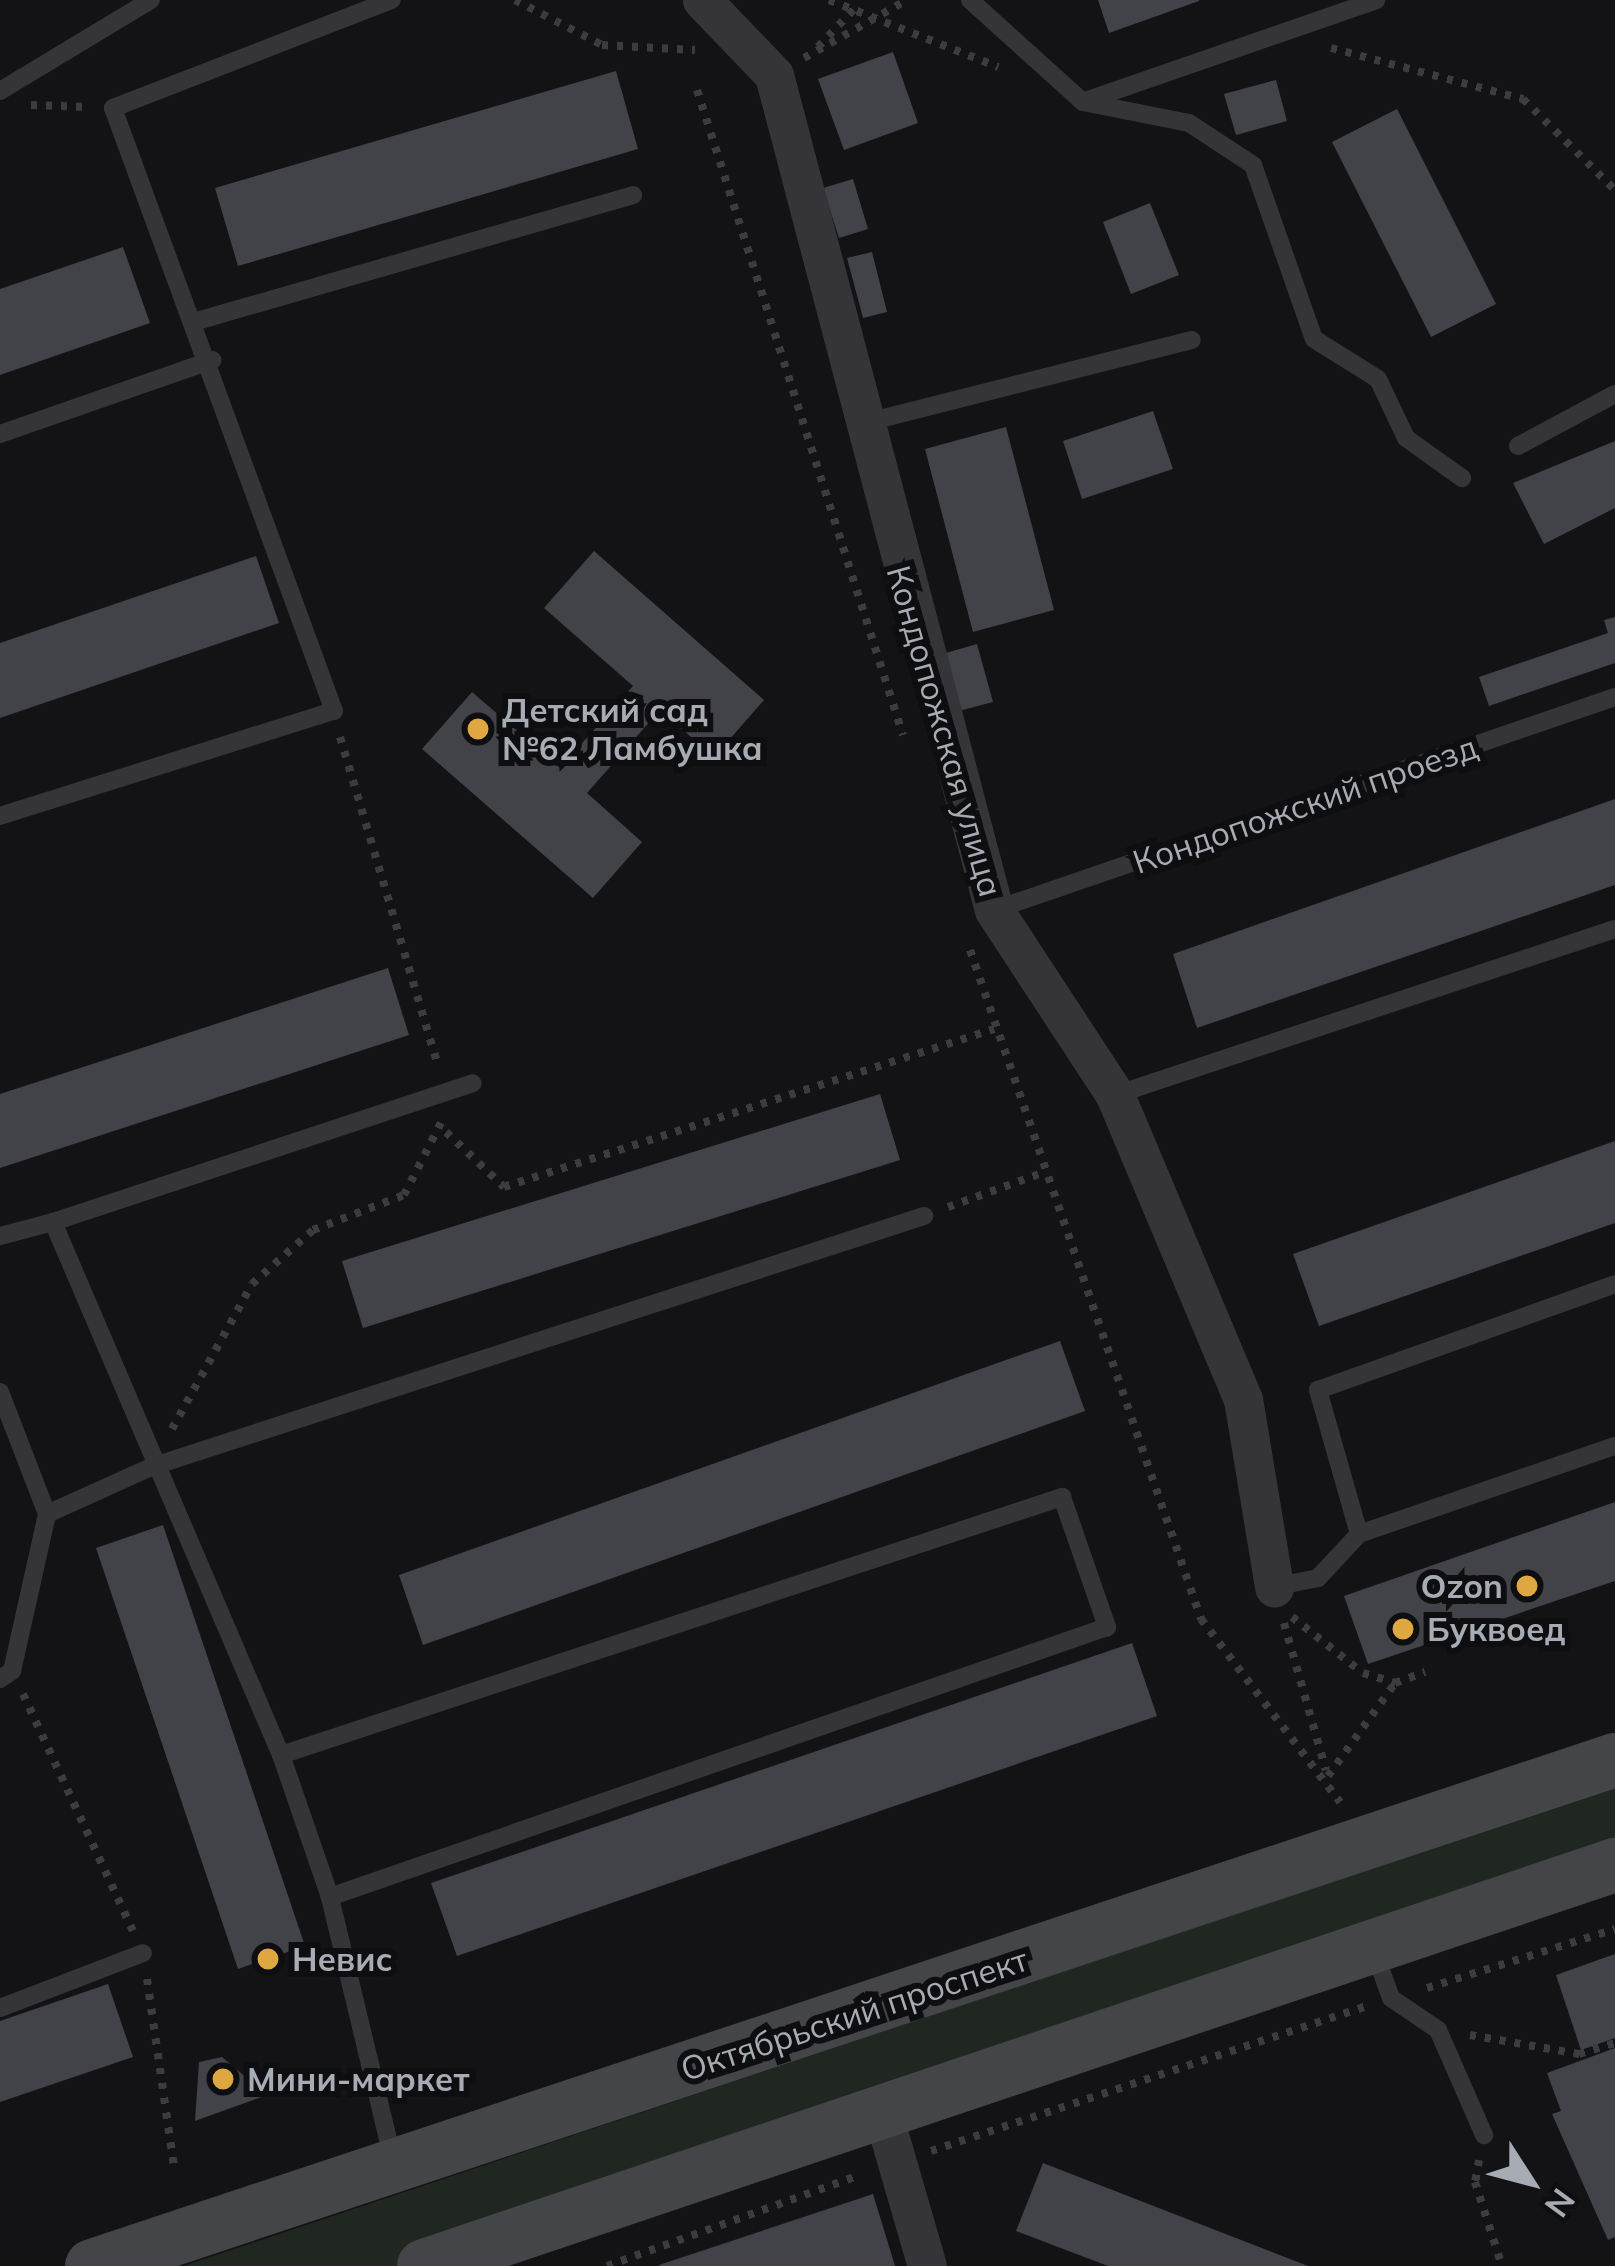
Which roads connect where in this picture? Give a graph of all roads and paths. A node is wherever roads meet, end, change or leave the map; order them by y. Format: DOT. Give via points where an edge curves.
graph roads {
  1 [pos="152,0"];
  2 [pos="392,0"];
  3 [pos="515,0"];
  4 [pos="702,0"];
  5 [pos="830,0"];
  6 [pos="907,0"];
  7 [pos="970,0"];
  8 [pos="1376,0"];
  9 [pos="854,10"];
  10 [pos="876,17"];
  11 [pos="1280,34"];
  12 [pos="810,55"];
  13 [pos="775,75"];
  14 [pos="0,91"];
  15 [pos="1083,102"];
  16 [pos="22,104"];
  17 [pos="113,108"];
  18 [pos="1615,190"];
  19 [pos="633,195"];
  20 [pos="196,321"];
  21 [pos="1192,340"];
  22 [pos="212,360"];
  23 [pos="1615,394"];
  24 [pos="860,424"];
  25 [pos="0,434"];
  26 [pos="1518,446"];
  27 [pos="1462,478"];
  28 [pos="1615,697"];
  29 [pos="0,816"];
  30 [pos="994,910"];
  31 [pos="1615,929"];
  32 [pos="994,1030"];
  33 [pos="473,1083"];
  34 [pos="1115,1095"];
  35 [pos="446,1132"];
  36 [pos="1040,1174"];
  37 [pos="924,1216"];
  38 [pos="52,1222"];
  39 [pos="0,1236"];
  40 [pos="1615,1284"];
  41 [pos="0,1392"];
  42 [pos="1615,1446"];
  43 [pos="152,1467"];
  44 [pos="47,1514"];
  45 [pos="1359,1534"];
  46 [pos="1274,1587"];
  47 [pos="1425,1672"];
  48 [pos="6,1675"];
  49 [pos="1395,1683"];
  50 [pos="281,1755"];
  51 [pos="1615,1760"];
  52 [pos="1615,1864"];
  53 [pos="331,1898"];
  54 [pos="1615,1929"];
  55 [pos="1370,1941"];
  56 [pos="143,1952"];
  57 [pos="1391,1998"];
  58 [pos="0,2008"];
  59 [pos="1438,2030"];
  60 [pos="1615,2043"];
  61 [pos="882,2111"];
  62 [pos="1484,2135"];
  63 [pos="896,2162"];
  64 [pos="394,2164"];
  65 [pos="174,2166"];
  66 [pos="92,2266"];
  67 [pos="424,2266"];
  68 [pos="607,2266"];
  69 [pos="927,2266"];
  70 [pos="1502,2266"];
  1 -- 14 [label="lane"];
  2 -- 17 [label="lane"];
  3 -- 13 [label="path" via="602,44 679,45"];
  4 -- 13 [label="street"];
  5 -- 9 [label="path"];
  6 -- 10 [label="path"];
  7 -- 15 [label="lane"];
  8 -- 11 [label="lane"];
  9 -- 10 [label="path"];
  9 -- 12 [label="path"];
  10 -- 12 [label="path"];
  10 -- 15 [label="path"];
  11 -- 15 [label="lane"];
  11 -- 18 [label="path" via="1523,99"];
  12 -- 13 [label="path"];
  13 -- 24 [label="street, Кондопожская улица"];
  15 -- 27 [label="lane" via="1189,123 1253,165 1314,339 1378,379 1406,438"];
  16 -- 17 [label="path"];
  17 -- 20 [label="lane"];
  19 -- 20 [label="lane"];
  20 -- 22 [label="lane"];
  21 -- 24 [label="lane"];
  22 -- 25 [label="lane"];
  22 -- 29 [label="lane" via="334,711"];
  23 -- 26 [label="lane"];
  24 -- 30 [label="street, Кондопожская улица"];
  28 -- 30 [label="lane, Кондопожский проезд"];
  30 -- 34 [label="street, Кондопожская улица"];
  31 -- 34 [label="lane"];
  32 -- 35 [label="path" via="504,1187"];
  33 -- 38 [label="lane"];
  34 -- 46 [label="street, Кондопожская улица" via="1243,1399"];
  36 -- 37 [label="path"];
  37 -- 43 [label="lane"];
  38 -- 39 [label="lane"];
  38 -- 43 [label="lane"];
  40 -- 45 [label="lane" via="1318,1390"];
  41 -- 44 [label="lane"];
  42 -- 45 [label="lane"];
  43 -- 44 [label="lane"];
  43 -- 50 [label="lane" via="197,1537"];
  44 -- 48 [label="lane"];
  45 -- 46 [label="lane" via="1318,1578"];
  47 -- 49 [label="path"];
  48 -- 56 [label="path"];
  49 -- 49 [label="path" via="1328,1776 1279,1605 1363,1673"];
  50 -- 53 [label="lane"];
  50 -- 53 [label="lane" via="1062,1497 1107,1627"];
  51 -- 64 [label="main road, Октябрьский проспект"];
  52 -- 55 [label="main road"];
  53 -- 64 [label="lane"];
  54 -- 57 [label="path"];
  55 -- 57 [label="lane"];
  55 -- 61 [label="main road"];
  56 -- 58 [label="lane"];
  56 -- 65 [label="path"];
  57 -- 59 [label="lane"];
  57 -- 63 [label="path"];
  59 -- 60 [label="path" via="1579,2054"];
  59 -- 62 [label="lane"];
  61 -- 63 [label="street"];
  61 -- 67 [label="main road"];
  62 -- 70 [label="path" via="1475,2182"];
  63 -- 68 [label="path"];
  63 -- 69 [label="street"];
  64 -- 66 [label="main road, Октябрьский проспект"];
}
